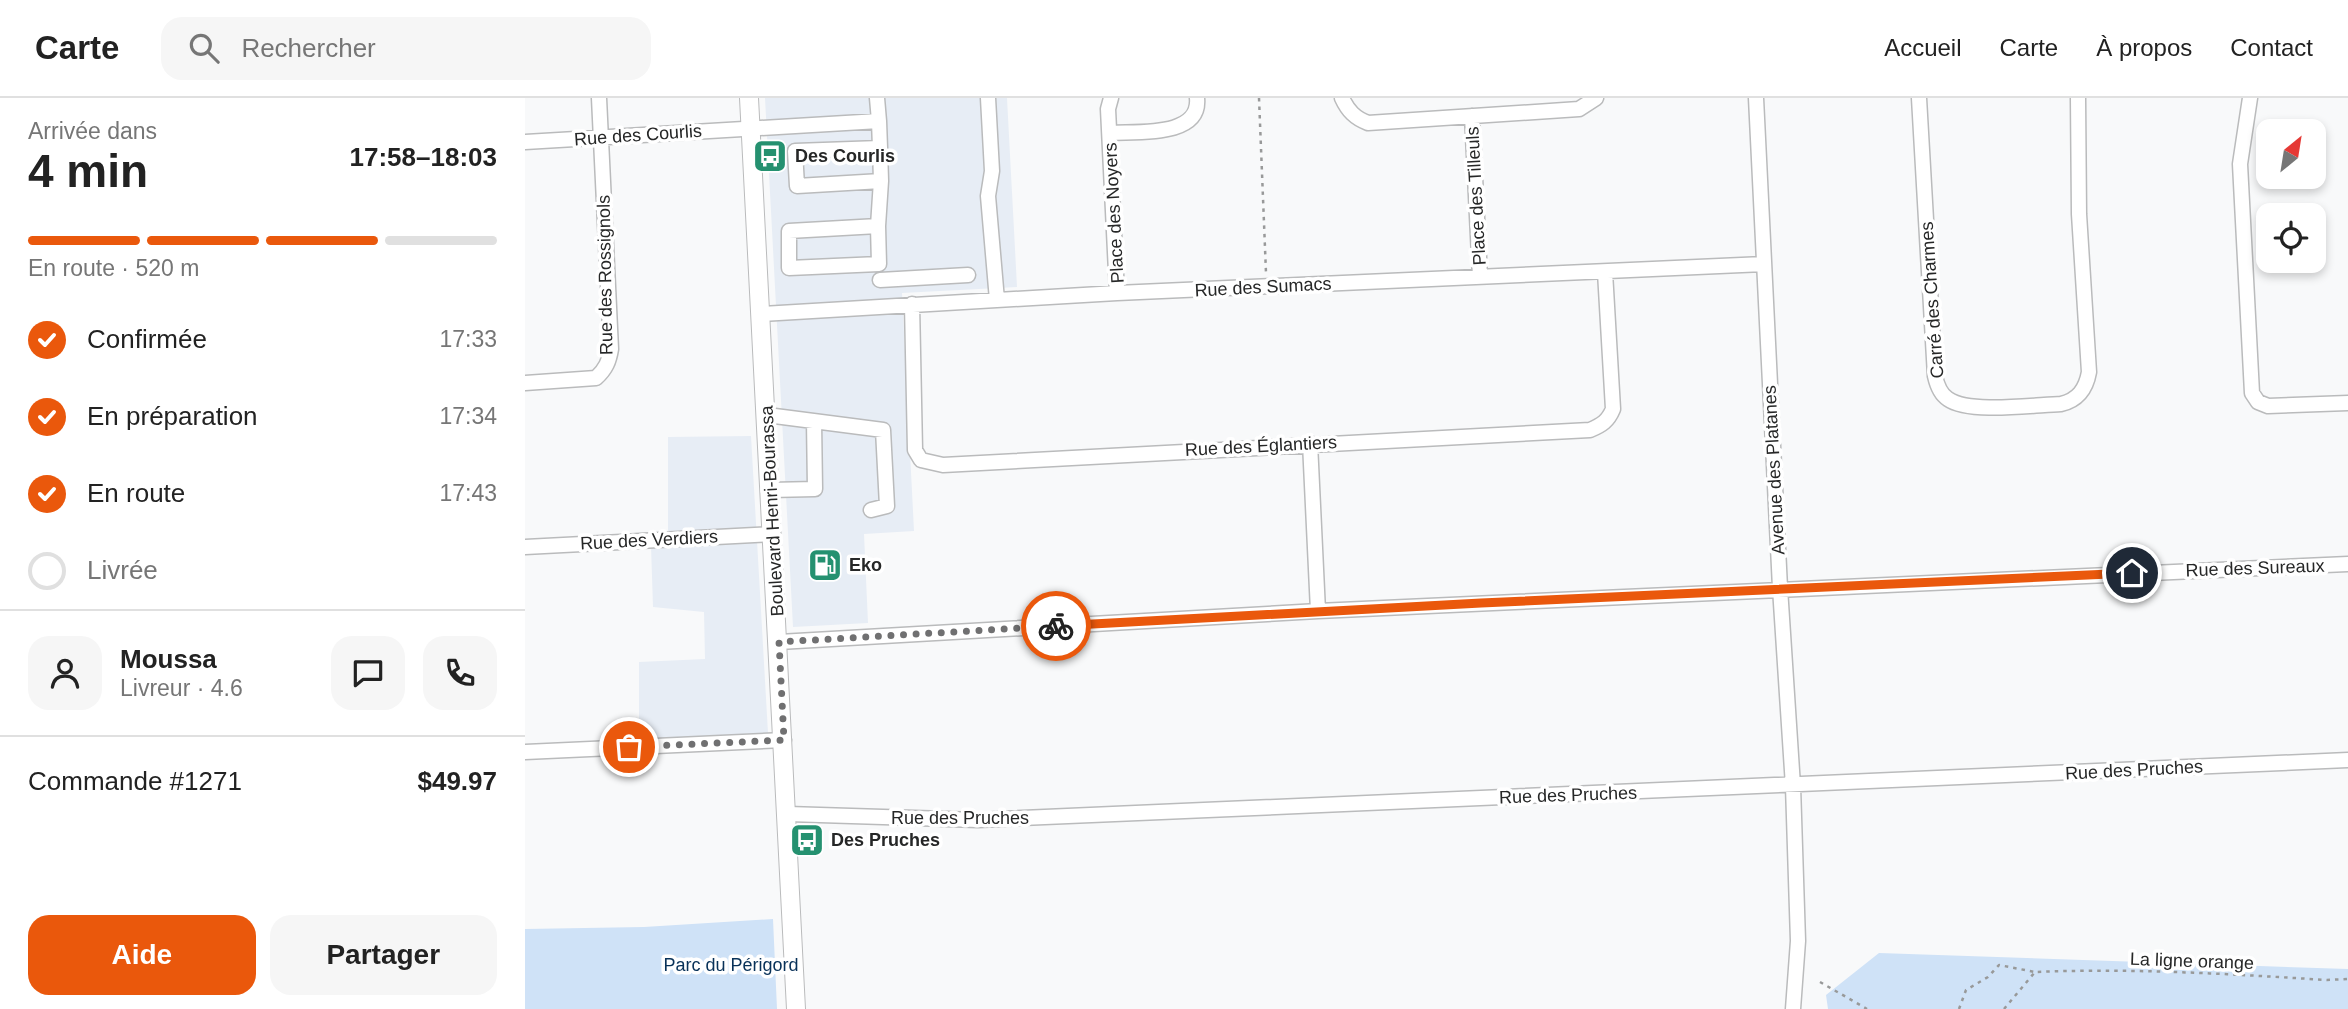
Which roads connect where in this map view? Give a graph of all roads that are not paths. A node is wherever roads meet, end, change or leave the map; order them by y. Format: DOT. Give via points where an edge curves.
graph roads {
  1 [pos="599,98"];
  2 [pos="749,98"];
  3 [pos="877,98"];
  4 [pos="988,98"];
  5 [pos="1111,98"];
  6 [pos="1197,98"];
  7 [pos="1342,98"];
  8 [pos="1596,98"];
  9 [pos="1756,98"];
  10 [pos="1919,98"];
  11 [pos="2078,98"];
  12 [pos="2250,98"];
  13 [pos="1472,116"];
  14 [pos="879,121"];
  15 [pos="751,127"];
  16 [pos="1110,133"];
  17 [pos="601,138"];
  18 [pos="525,142"];
  19 [pos="880,148"];
  20 [pos="881,181"];
  21 [pos="878,226"];
  22 [pos="879,264"];
  23 [pos="1764,264"];
  24 [pos="1605,272"];
  25 [pos="968,275"];
  26 [pos="1480,277"];
  27 [pos="880,280"];
  28 [pos="1118,293"];
  29 [pos="997,300"];
  30 [pos="912,304"];
  31 [pos="882,305"];
  32 [pos="761,314"];
  33 [pos="525,383"];
  34 [pos="2348,403"];
  35 [pos="767,415"];
  36 [pos="814,421"];
  37 [pos="1310,443"];
  38 [pos="770,491"];
  39 [pos="871,510"];
  40 [pos="773,534"];
  41 [pos="525,547"];
  42 [pos="2348,564"];
  43 [pos="1780,588"];
  44 [pos="1318,611"];
  45 [pos="779,642"];
  46 [pos="784,740"];
  47 [pos="525,752"];
  48 [pos="2348,760"];
  49 [pos="1793,786"];
  50 [pos="788,814"];
  51 [pos="796,1009"];
  52 [pos="1793,1009"];
  1 -- 17 [label="street"];
  2 -- 15 [label="main road, Boulevard Henri-Bourassa"];
  3 -- 14 [label="street"];
  4 -- 29 [label="street" via="992,171 988,196"];
  5 -- 16 [label="street, Place des Noyers"];
  6 -- 16 [label="street, Place des Noyers" via="1186,124"];
  7 -- 13 [label="street, Place des Tilleuls" via="1350,112 1368,123"];
  8 -- 13 [label="street, Place des Tilleuls" via="1579,109"];
  9 -- 23 [label="street, Avenue des Platanes"];
  10 -- 11 [label="street, Carré des Charmes" via="1935,376 1945,398 1968,407 2061,404 2072,401 2087,383"];
  12 -- 34 [label="street" via="2240,164 2252,393 2268,406"];
  13 -- 26 [label="street, Place des Tilleuls"];
  14 -- 15 [label="street, Rue des Courlis"];
  14 -- 19 [label="street"];
  15 -- 17 [label="street, Rue des Courlis"];
  15 -- 32 [label="main road, Boulevard Henri-Bourassa"];
  16 -- 28 [label="street, Place des Noyers"];
  17 -- 18 [label="street, Rue des Courlis"];
  17 -- 33 [label="street, Rue des Rossignols" via="609,360 596,378"];
  19 -- 20 [label="street"];
  19 -- 20 [label="street" via="795,151 797,186"];
  20 -- 21 [label="street"];
  21 -- 22 [label="street"];
  21 -- 22 [label="street" via="789,231 789,268"];
  22 -- 27 [label="street"];
  23 -- 24 [label="street, Rue des Sumacs"];
  23 -- 43 [label="street, Avenue des Platanes"];
  24 -- 26 [label="street, Rue des Sumacs"];
  24 -- 37 [label="street, Rue des Églantiers" via="1614,401 1610,417 1602,425 1590,430"];
  25 -- 27 [label="street"];
  26 -- 28 [label="street, Rue des Sumacs"];
  27 -- 31 [label="street"];
  28 -- 29 [label="street, Rue des Sumacs"];
  29 -- 30 [label="street, Rue des Sumacs"];
  30 -- 31 [label="street, Rue des Sumacs"];
  30 -- 37 [label="street, Rue des Églantiers" via="913,438 921,460 932,464"];
  31 -- 32 [label="street, Rue des Sumacs"];
  32 -- 35 [label="main road, Boulevard Henri-Bourassa"];
  35 -- 36 [label="street"];
  35 -- 38 [label="main road, Boulevard Henri-Bourassa"];
  36 -- 38 [label="street" via="815,489"];
  36 -- 39 [label="street" via="883,430 887,506"];
  37 -- 44 [label="street"];
  38 -- 40 [label="main road, Boulevard Henri-Bourassa"];
  40 -- 41 [label="street, Rue des Verdiers"];
  40 -- 45 [label="main road, Boulevard Henri-Bourassa"];
  42 -- 43 [label="street, Rue des Sureaux"];
  43 -- 44 [label="street, Rue des Sureaux"];
  43 -- 49 [label="street, Avenue des Platanes"];
  44 -- 45 [label="street, Rue des Sureaux"];
  45 -- 46 [label="main road, Boulevard Henri-Bourassa"];
  46 -- 47 [label="street"];
  46 -- 50 [label="main road, Boulevard Henri-Bourassa"];
  48 -- 49 [label="street, Rue des Pruches"];
  49 -- 50 [label="street, Rue des Pruches" via="978,820"];
  49 -- 52 [label="street, Avenue des Platanes" via="1798,941"];
  50 -- 51 [label="main road, Boulevard Henri-Bourassa"];
}
